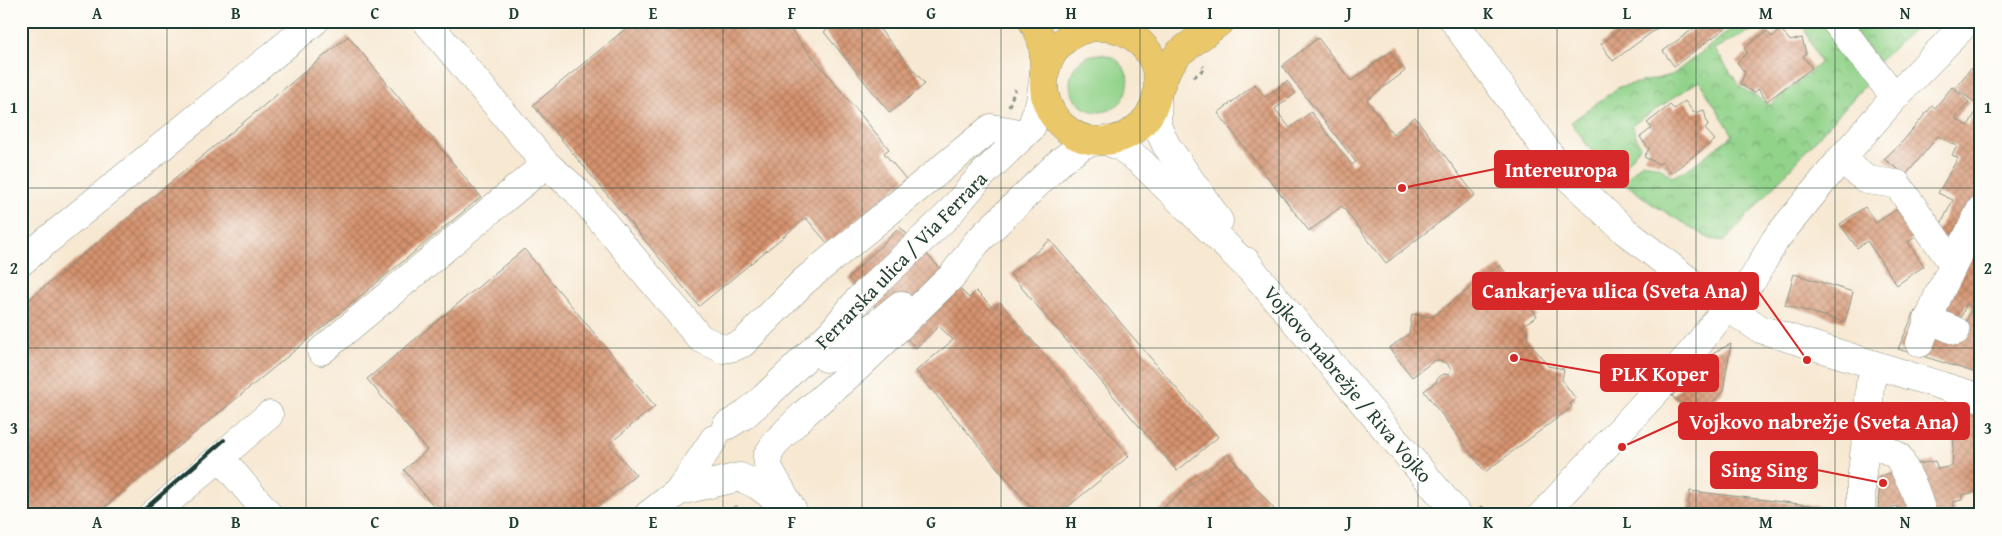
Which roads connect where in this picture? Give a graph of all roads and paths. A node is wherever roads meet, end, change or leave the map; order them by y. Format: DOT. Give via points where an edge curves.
graph roads {
  1 [pos="315,21"];
  2 [pos="426,21"];
  3 [pos="1032,21"];
  4 [pos="1080,21"];
  5 [pos="1152,21"];
  6 [pos="1221,21"];
  7 [pos="1454,21"];
  8 [pos="1836,21"];
  9 [pos="1968,21"];
  10 [pos="1107,27"];
  11 [pos="1044,74"];
  12 [pos="1156,95"];
  13 [pos="1895,97"];
  14 [pos="1025,134"];
  15 [pos="1104,140"];
  16 [pos="1840,159"];
  17 [pos="546,164"];
  18 [pos="1021,200"];
  19 [pos="1981,209"];
  20 [pos="1958,254"];
  21 [pos="21,262"];
  22 [pos="1257,276"];
  23 [pos="1726,307"];
  24 [pos="1956,331"];
  25 [pos="321,351"];
  26 [pos="1875,366"];
  27 [pos="1981,398"];
  28 [pos="269,416"];
  29 [pos="720,432"];
  30 [pos="1866,439"];
  31 [pos="773,442"];
  32 [pos="220,456"];
  33 [pos="740,477"];
  34 [pos="679,490"];
  35 [pos="795,513"];
  36 [pos="152,515"];
  37 [pos="269,515"];
  38 [pos="648,515"];
  39 [pos="1458,515"];
  40 [pos="1523,515"];
  41 [pos="1542,515"];
  42 [pos="1861,515"];
  43 [pos="1923,515"];
  1 -- 21 [label="street"];
  2 -- 17 [label="street"];
  3 -- 11 [label="main road" via="1039,31 1044,50"];
  4 -- 10 [label="main road"];
  5 -- 10 [label="main road" via="1137,26"];
  6 -- 12 [label="main road" via="1179,53"];
  7 -- 23 [label="street" via="1567,176 1625,231"];
  8 -- 13 [label="street"];
  9 -- 13 [label="street"];
  10 -- 11 [label="main road" via="1080,30 1064,40 1052,54"];
  10 -- 12 [label="main road" via="1134,37 1148,50 1156,67"];
  11 -- 14 [label="street, Ferrarska ulica / Via Ferrara" via="1040,102 1031,128"];
  11 -- 15 [label="main road" via="1049,109 1060,124 1075,135 1094,141"];
  12 -- 15 [label="main road" via="1155,104 1145,121 1130,133"];
  12 -- 22 [label="street" via="1157,126 1166,145"];
  13 -- 16 [label="street"];
  14 -- 17 [label="street" via="991,128 804,282 743,343 723,348 700,338 690,328 577,192"];
  14 -- 29 [label="street, Ferrarska ulica / Via Ferrara" via="980,177 947,216 859,299 818,346 764,398"];
  15 -- 18 [label="street, Ferrarska ulica / Via Ferrara" via="1084,144 1061,161"];
  15 -- 22 [label="street" via="1121,147 1141,162"];
  16 -- 20 [label="street" via="1867,180 1897,184"];
  16 -- 23 [label="street" via="1775,240 1753,279"];
  17 -- 25 [label="street"];
  18 -- 31 [label="street, Ferrarska ulica / Via Ferrara" via="977,242 953,275"];
  18 -- 31 [label="street" via="994,251 974,278 874,376"];
  19 -- 20 [label="street"];
  20 -- 24 [label="street" via="1924,332"];
  22 -- 39 [label="street, Vojkovo nabrežje / Riva Vojko"];
  23 -- 26 [label="street" via="1760,329"];
  23 -- 40 [label="street" via="1669,357"];
  23 -- 41 [label="street" via="1693,351"];
  26 -- 27 [label="street"];
  26 -- 30 [label="street" via="1870,385"];
  28 -- 32 [label="street"];
  29 -- 31 [label="street" via="735,423 752,425"];
  29 -- 33 [label="street" via="712,448 717,466 731,476"];
  29 -- 34 [label="street"];
  30 -- 42 [label="street"];
  30 -- 43 [label="street" via="1898,456"];
  31 -- 33 [label="street" via="758,471"];
  31 -- 35 [label="street" via="769,469"];
  32 -- 36 [label="street"];
  32 -- 37 [label="street"];
  33 -- 34 [label="street"];
  33 -- 35 [label="street" via="757,484"];
  34 -- 38 [label="street"];
}
